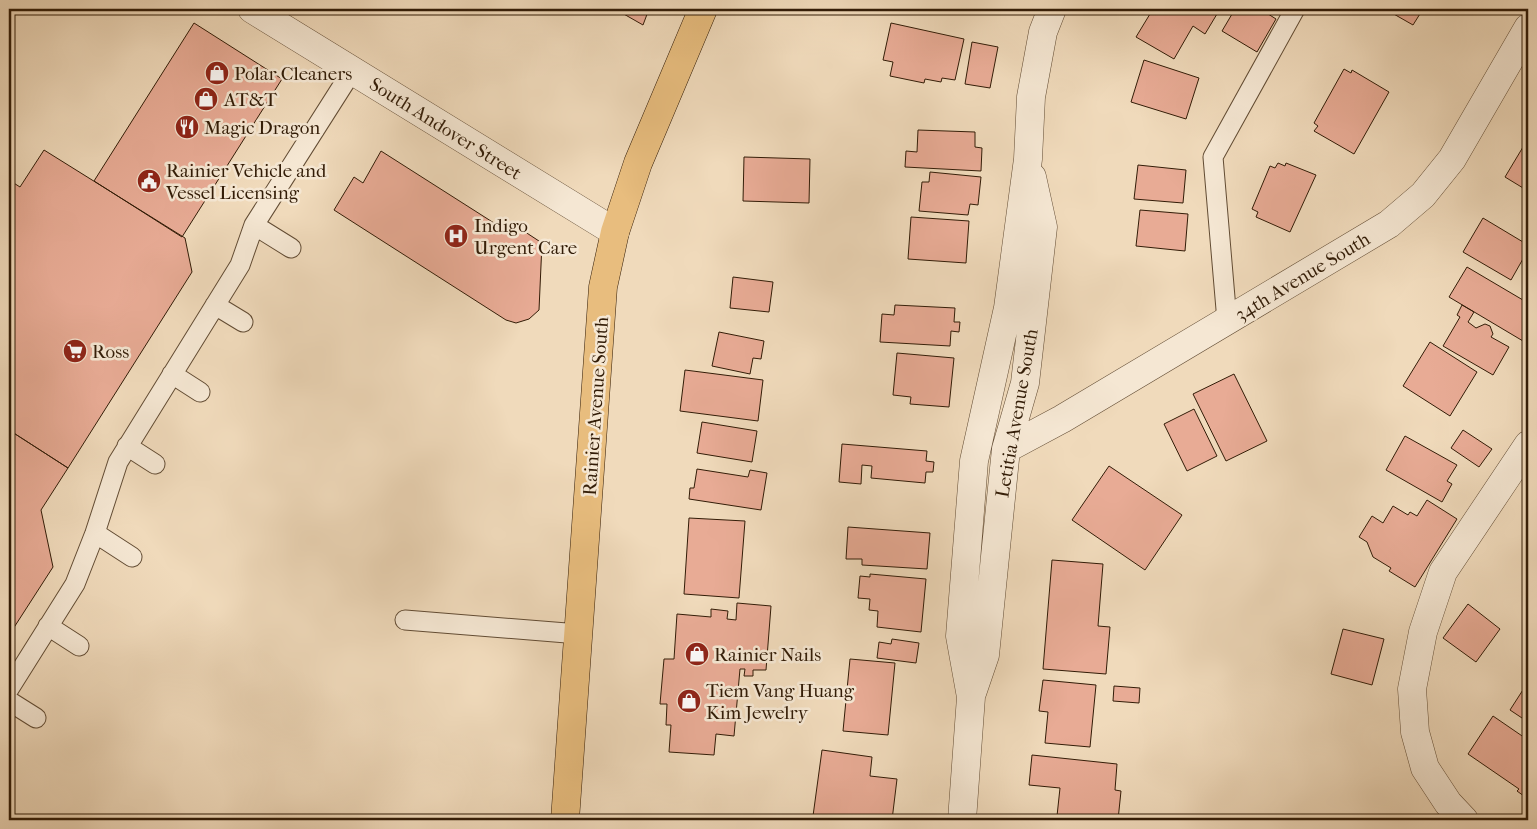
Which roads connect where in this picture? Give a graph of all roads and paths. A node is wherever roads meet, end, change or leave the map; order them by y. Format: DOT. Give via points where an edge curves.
graph roads {
  1 [pos="252,9"];
  2 [pos="702,9"];
  3 [pos="1052,9"];
  4 [pos="1294,9"];
  5 [pos="1528,28"];
  6 [pos="352,71"];
  7 [pos="1028,159"];
  8 [pos="254,226"];
  9 [pos="615,232"];
  10 [pos="291,248"];
  11 [pos="215,305"];
  12 [pos="1227,321"];
  13 [pos="243,322"];
  14 [pos="172,374"];
  15 [pos="200,392"];
  16 [pos="1528,444"];
  17 [pos="127,446"];
  18 [pos="1006,449"];
  19 [pos="155,464"];
  20 [pos="95,533"];
  21 [pos="132,557"];
  22 [pos="405,620"];
  23 [pos="48,626"];
  24 [pos="579,634"];
  25 [pos="79,646"];
  26 [pos="9,689"];
  27 [pos="970,697"];
  28 [pos="9,701"];
  29 [pos="36,718"];
  30 [pos="565,820"];
  31 [pos="962,820"];
  32 [pos="1464,820"];
  1 -- 6 [label="street, South Andover Street"];
  2 -- 9 [label="main road, Rainier Avenue South" via="638,163"];
  3 -- 7 [label="street, Letitia Avenue South" via="1043,32 1031,96"];
  4 -- 12 [label="lane" via="1213,158"];
  5 -- 12 [label="street, 34th Avenue South" via="1452,159 1423,195 1389,224"];
  6 -- 8 [label="lane"];
  6 -- 9 [label="street, South Andover Street"];
  7 -- 18 [label="street, Letitia Avenue South" via="1043,227 1025,382"];
  7 -- 27 [label="street, Letitia Avenue South" via="1008,308 974,461 960,636"];
  8 -- 10 [label="lane"];
  8 -- 11 [label="lane" via="240,265"];
  9 -- 24 [label="main road, Rainier Avenue South" via="603,287"];
  11 -- 13 [label="lane"];
  11 -- 14 [label="lane"];
  12 -- 18 [label="street, 34th Avenue South"];
  14 -- 15 [label="lane"];
  14 -- 17 [label="lane"];
  16 -- 32 [label="street" via="1443,572 1423,632 1412,689 1415,732 1424,768"];
  17 -- 19 [label="lane"];
  17 -- 20 [label="lane" via="118,462"];
  18 -- 27 [label="street, Letitia Avenue South" via="985,656"];
  20 -- 21 [label="lane"];
  20 -- 23 [label="lane" via="75,584"];
  22 -- 24 [label="lane"];
  23 -- 25 [label="lane"];
  23 -- 26 [label="lane"];
  24 -- 30 [label="main road, Rainier Avenue South"];
  27 -- 31 [label="street, Letitia Avenue South"];
  28 -- 29 [label="lane"];
}
